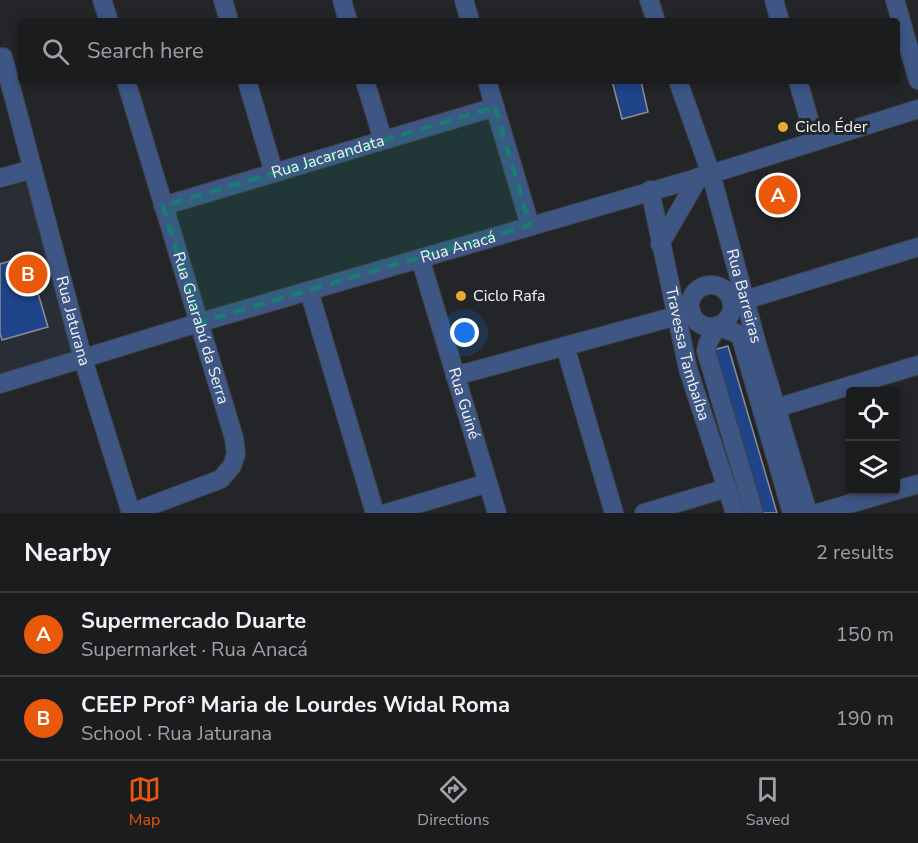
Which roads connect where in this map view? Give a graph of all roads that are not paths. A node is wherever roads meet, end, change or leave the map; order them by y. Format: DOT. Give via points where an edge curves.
graph roads {
  1 [pos="102,0"];
  2 [pos="223,0"];
  3 [pos="342,0"];
  4 [pos="464,0"];
  5 [pos="649,0"];
  6 [pos="774,0"];
  7 [pos="895,0"];
  8 [pos="108,18"];
  9 [pos="228,18"];
  10 [pos="347,18"];
  11 [pos="469,18"];
  12 [pos="655,18"];
  13 [pos="779,18"];
  14 [pos="18,52"];
  15 [pos="2,57"];
  16 [pos="918,80"];
  17 [pos="127,84"];
  18 [pos="248,84"];
  19 [pos="366,84"];
  20 [pos="488,84"];
  21 [pos="679,84"];
  22 [pos="799,84"];
  23 [pos="495,106"];
  24 [pos="918,109"];
  25 [pos="383,140"];
  26 [pos="815,140"];
  27 [pos="33,168"];
  28 [pos="274,172"];
  29 [pos="705,175"];
  30 [pos="0,178"];
  31 [pos="650,190"];
  32 [pos="163,206"];
  33 [pos="530,225"];
  34 [pos="660,244"];
  35 [pos="918,247"];
  36 [pos="420,258"];
  37 [pos="309,291"];
  38 [pos="739,302"];
  39 [pos="684,314"];
  40 [pos="198,323"];
  41 [pos="717,326"];
  42 [pos="565,346"];
  43 [pos="83,359"];
  44 [pos="918,365"];
  45 [pos="455,376"];
  46 [pos="0,384"];
  47 [pos="776,408"];
  48 [pos="488,483"];
  49 [pos="918,484"];
  50 [pos="727,488"];
  51 [pos="131,513"];
  52 [pos="375,513"];
  53 [pos="387,513"];
  54 [pos="497,513"];
  55 [pos="614,513"];
  56 [pos="644,513"];
  57 [pos="735,513"];
  58 [pos="754,513"];
  59 [pos="792,513"];
  60 [pos="808,513"];
  61 [pos="818,513"];
  1 -- 8 [label="street"];
  2 -- 9 [label="street"];
  3 -- 10 [label="street"];
  4 -- 11 [label="street"];
  5 -- 12 [label="street"];
  6 -- 13 [label="street"];
  7 -- 16 [label="street"];
  14 -- 15 [label="street"];
  15 -- 27 [label="street, Rua Jaturana"];
  17 -- 32 [label="street, Rua Guarabú da Serra"];
  18 -- 28 [label="street"];
  19 -- 25 [label="street"];
  20 -- 23 [label="street"];
  21 -- 29 [label="street, Rua Barreiras"];
  22 -- 26 [label="street"];
  23 -- 25 [label="street, Rua Jacarandata"];
  23 -- 33 [label="street"];
  24 -- 26 [label="street, Rua Anacá"];
  25 -- 28 [label="street, Rua Jacarandata"];
  26 -- 29 [label="street, Rua Anacá"];
  27 -- 30 [label="street"];
  27 -- 43 [label="street, Rua Jaturana"];
  28 -- 32 [label="street, Rua Jacarandata"];
  29 -- 31 [label="street, Rua Anacá"];
  29 -- 34 [label="street"];
  29 -- 38 [label="street, Rua Barreiras"];
  31 -- 33 [label="street, Rua Anacá"];
  31 -- 34 [label="street, Travessa Tambaíba"];
  32 -- 40 [label="street, Rua Guarabú da Serra"];
  33 -- 36 [label="street, Rua Anacá"];
  34 -- 39 [label="street, Travessa Tambaíba"];
  35 -- 38 [label="street"];
  36 -- 37 [label="street, Rua Anacá"];
  36 -- 45 [label="street, Rua Guiné"];
  37 -- 40 [label="street, Rua Anacá"];
  37 -- 52 [label="street"];
  38 -- 39 [label="street" via="721,287 706,286 700,288"];
  38 -- 41 [label="street" via="729,318"];
  38 -- 47 [label="street, Rua Barreiras"];
  39 -- 41 [label="street" via="704,326"];
  39 -- 42 [label="street"];
  39 -- 50 [label="street, Travessa Tambaíba" via="688,369"];
  40 -- 43 [label="street, Rua Anacá"];
  40 -- 51 [label="street, Rua Guarabú da Serra" via="234,438 236,454 232,466 221,479"];
  41 -- 58 [label="street" via="706,351"];
  41 -- 59 [label="street" via="741,338"];
  42 -- 45 [label="street"];
  42 -- 55 [label="street"];
  43 -- 46 [label="street, Rua Anacá"];
  43 -- 51 [label="street, Rua Jaturana"];
  44 -- 47 [label="street"];
  45 -- 48 [label="street, Rua Guiné"];
  47 -- 60 [label="street, Rua Barreiras"];
  48 -- 53 [label="street"];
  48 -- 54 [label="street, Rua Guiné"];
  49 -- 61 [label="street"];
  50 -- 56 [label="street"];
  50 -- 57 [label="street, Travessa Tambaíba"];
}
